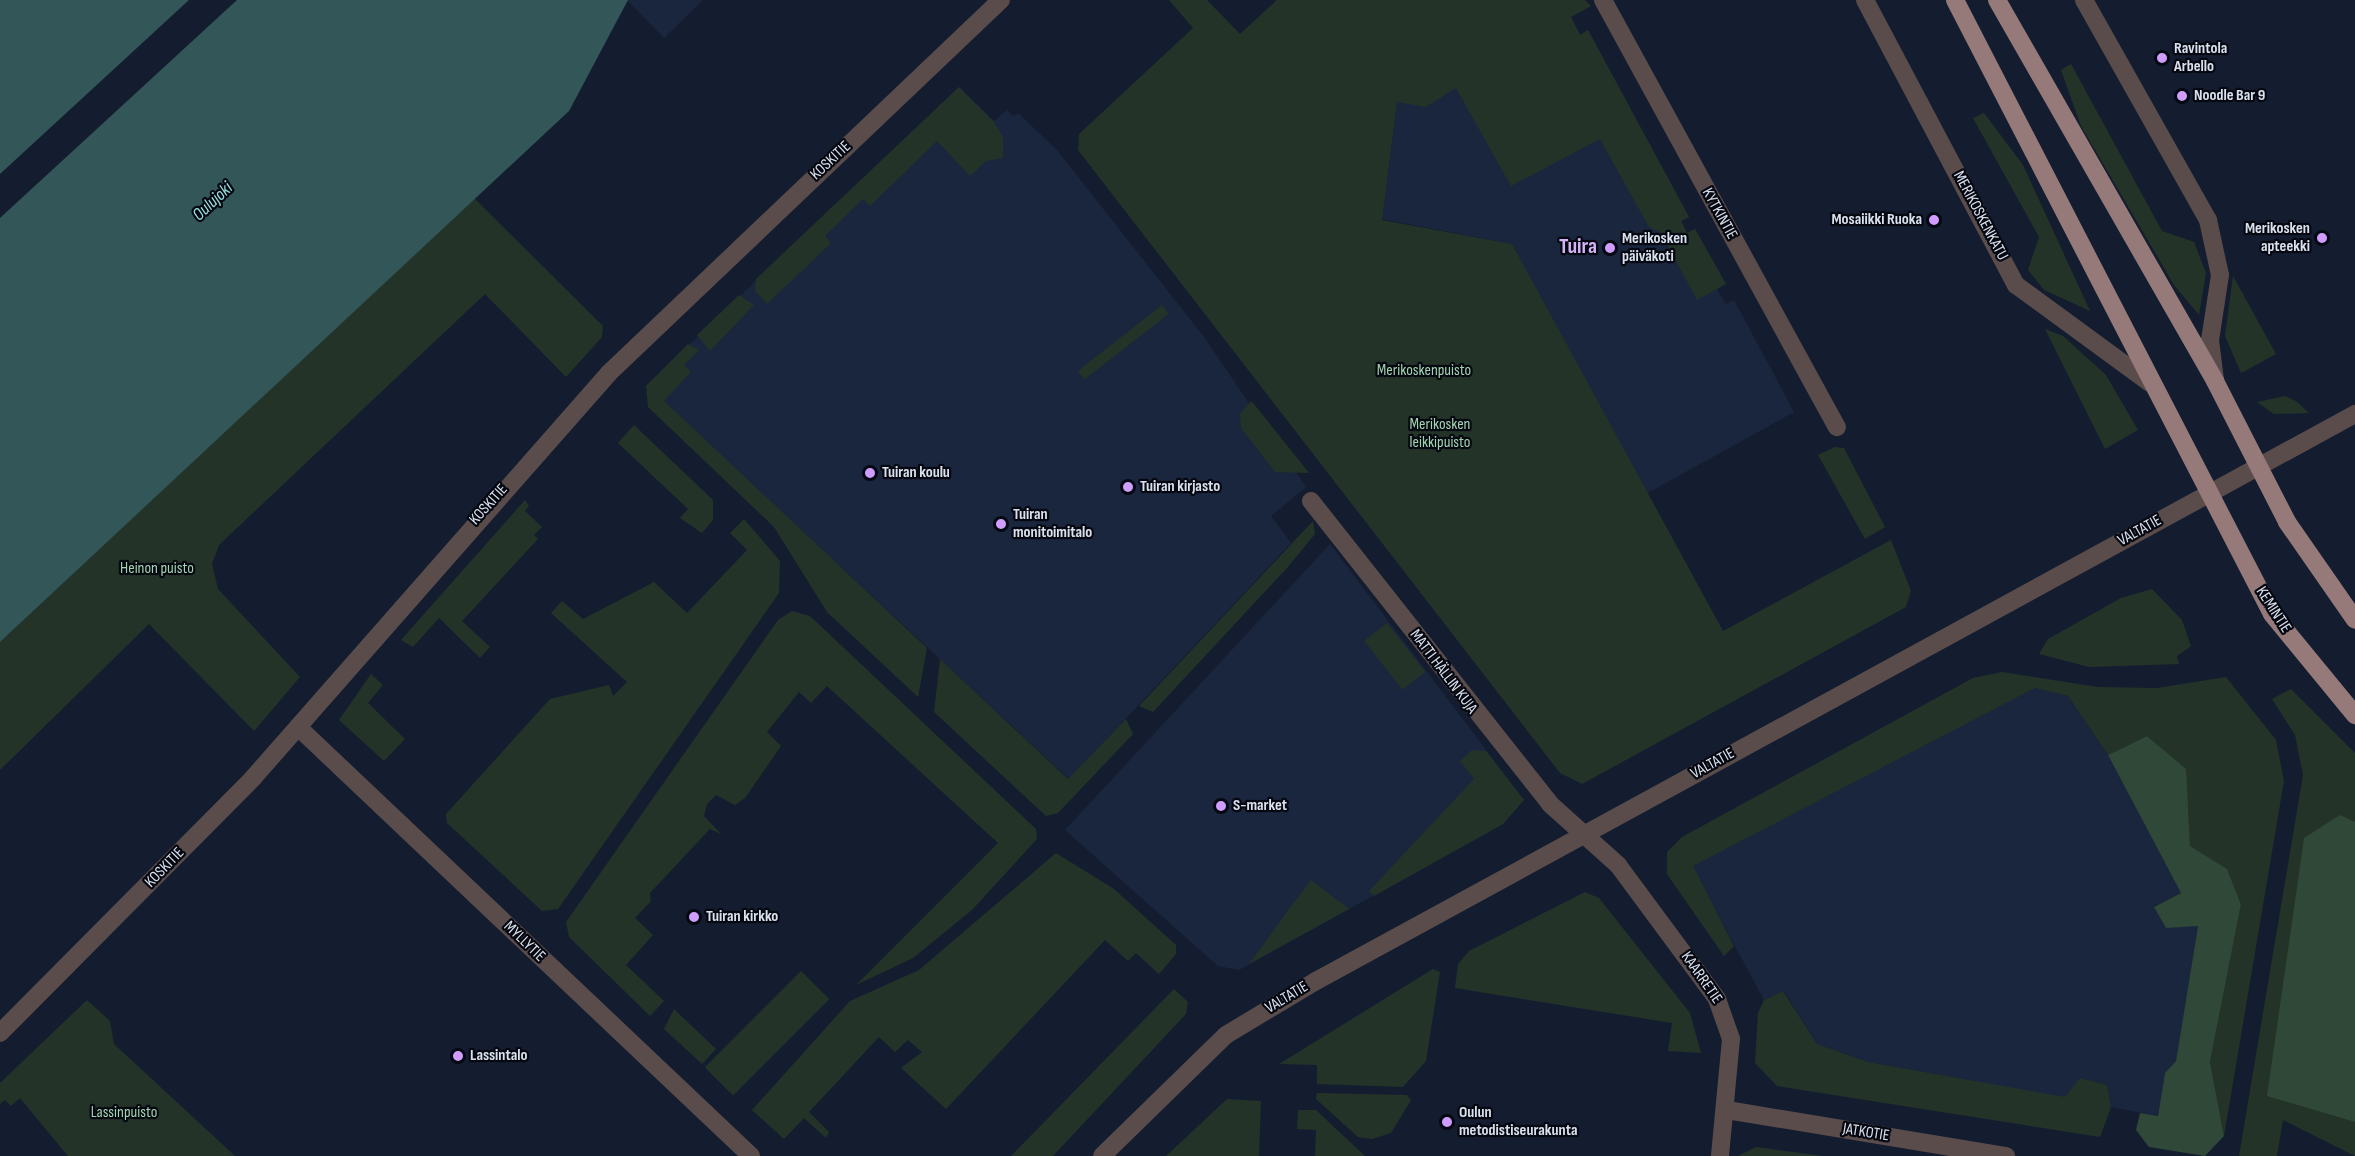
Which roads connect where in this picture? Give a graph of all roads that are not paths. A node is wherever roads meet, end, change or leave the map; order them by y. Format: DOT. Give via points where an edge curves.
graph roads {
  1 [pos="1001,0"];
  2 [pos="1603,0"];
  3 [pos="1865,0"];
  4 [pos="1955,0"];
  5 [pos="1997,0"];
  6 [pos="2084,0"];
  7 [pos="2215,381"];
  8 [pos="2150,383"];
  9 [pos="2355,414"];
  10 [pos="1837,427"];
  11 [pos="2258,465"];
  12 [pos="2206,494"];
  13 [pos="1311,501"];
  14 [pos="2355,620"];
  15 [pos="2355,715"];
  16 [pos="298,727"];
  17 [pos="1584,834"];
  18 [pos="0,1033"];
  19 [pos="1727,1110"];
  20 [pos="751,1156"];
  21 [pos="1102,1156"];
  22 [pos="1720,1156"];
  23 [pos="2006,1156"];
  1 -- 16 [label="street, KOSKITIE" via="616,366 378,630"];
  2 -- 10 [label="street, KYTKINTIE"];
  3 -- 8 [label="street, MERIKOSKENKATU" via="2016,285"];
  4 -- 8 [label="main road, MERIKOSKENKATU"];
  5 -- 7 [label="main road"];
  6 -- 7 [label="street" via="2208,220 2220,275 2210,340"];
  7 -- 11 [label="main road"];
  8 -- 12 [label="main road, MERIKOSKENKATU"];
  9 -- 11 [label="street, VALTATIE"];
  11 -- 12 [label="street, VALTATIE"];
  11 -- 14 [label="main road" via="2287,522"];
  12 -- 15 [label="main road, KEMINTIE" via="2272,614"];
  12 -- 17 [label="street, VALTATIE"];
  13 -- 17 [label="street, MATTI HÄLLIN KUJA" via="1479,719 1550,804"];
  16 -- 18 [label="street, KOSKITIE"];
  16 -- 20 [label="street, MYLLYTIE"];
  17 -- 19 [label="street, KAARRETIE" via="1618,865 1728,1018"];
  17 -- 21 [label="street, VALTATIE" via="1226,1035"];
  19 -- 22 [label="street, KAARRETIE"];
  19 -- 23 [label="street, JATKOTIE"];
}
